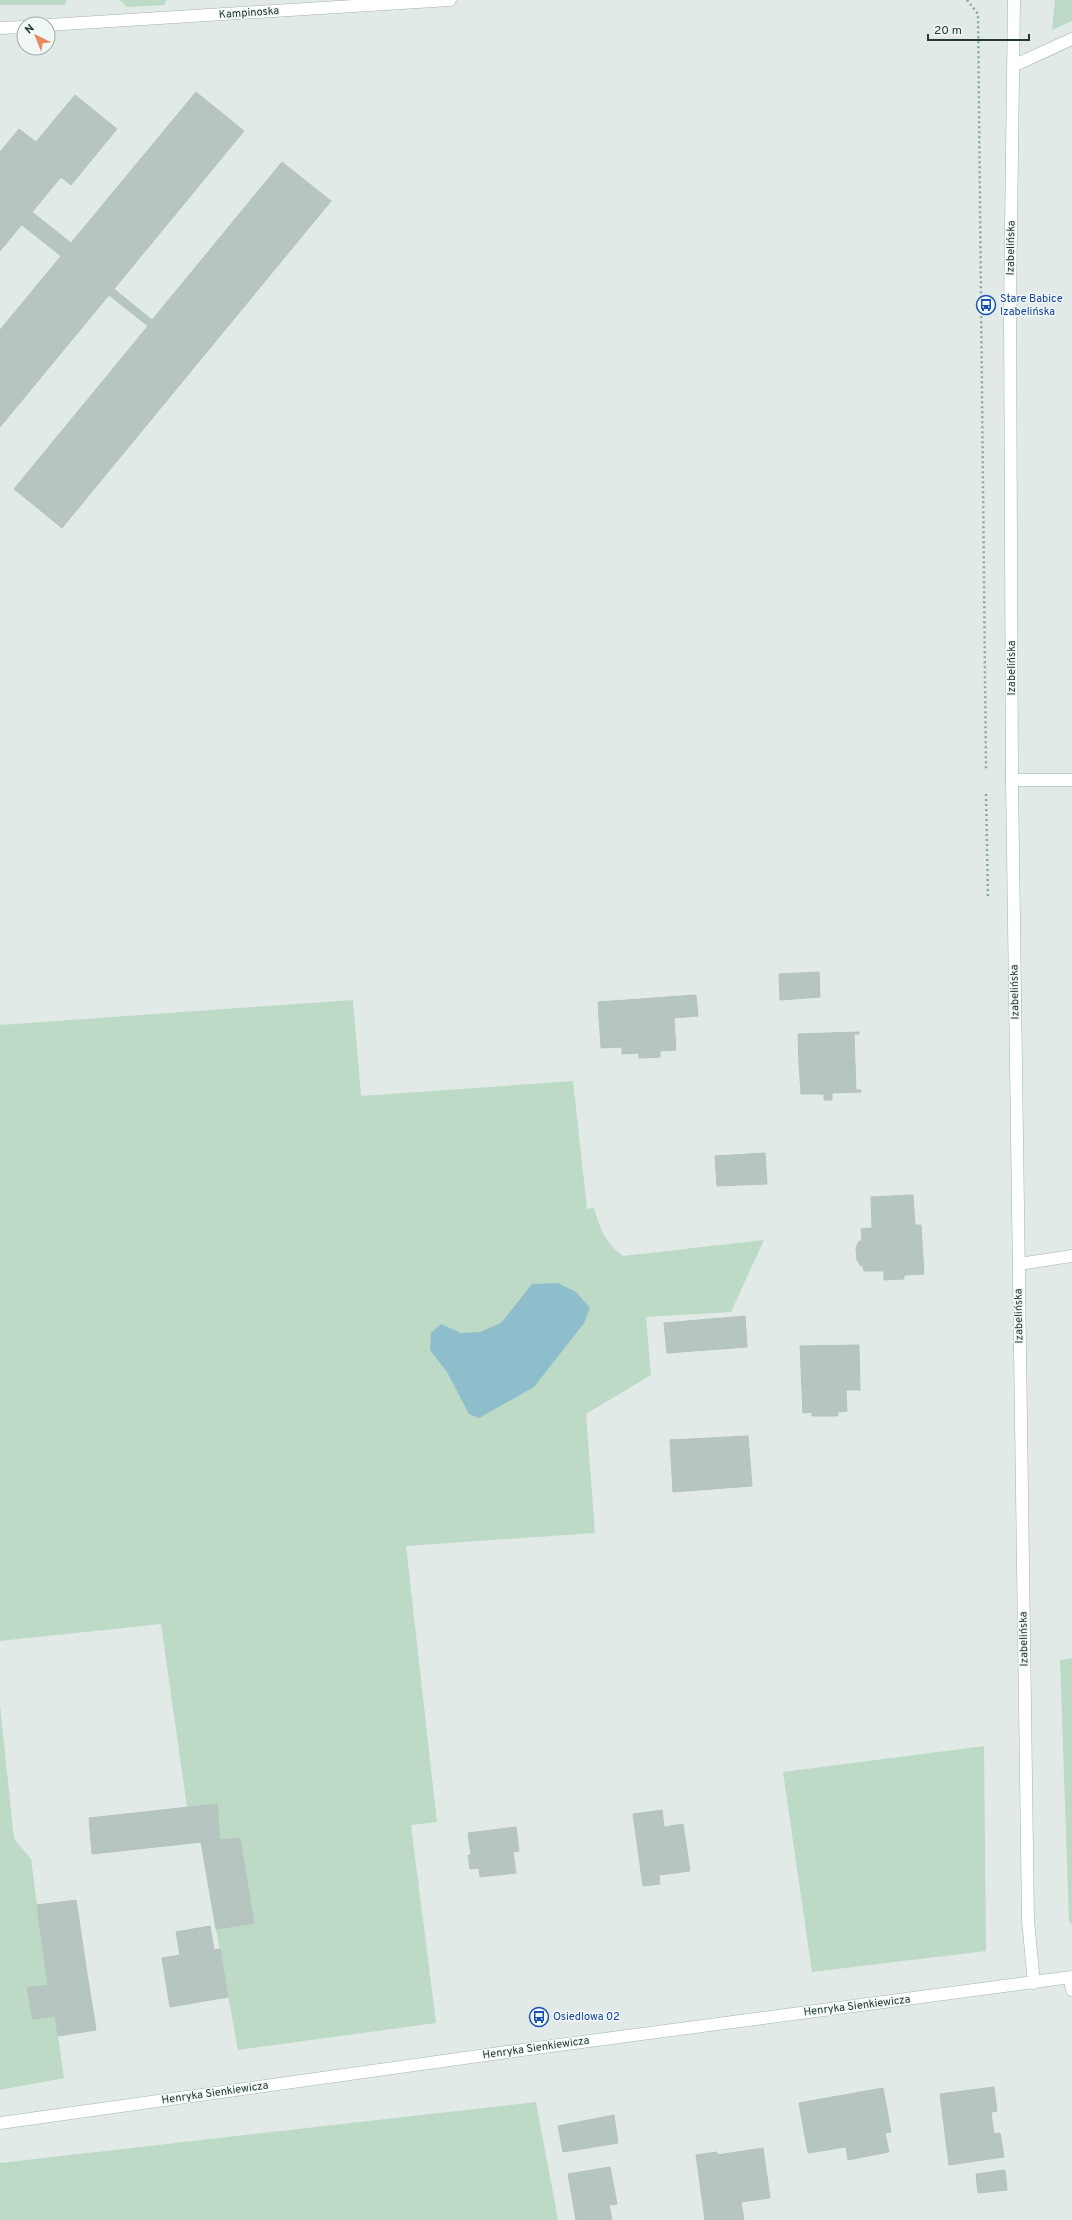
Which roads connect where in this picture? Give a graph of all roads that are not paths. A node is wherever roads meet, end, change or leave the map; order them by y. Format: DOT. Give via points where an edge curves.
graph roads {
  1 [pos="450,0"];
  2 [pos="1014,0"];
  3 [pos="56,25"];
  4 [pos="16,27"];
  5 [pos="0,28"];
  6 [pos="1072,39"];
  7 [pos="1015,65"];
  8 [pos="1012,780"];
  9 [pos="1072,780"];
  10 [pos="1072,1256"];
  11 [pos="1019,1264"];
  12 [pos="1071,1978"];
  13 [pos="1034,1983"];
  14 [pos="1072,1990"];
  15 [pos="0,2123"];
  1 -- 3 [label="street, Kampinoska"];
  2 -- 7 [label="street, Izabelińska"];
  4 -- 5 [label="street"];
  6 -- 7 [label="street"];
  7 -- 8 [label="street, Izabelińska" via="1010,306"];
  8 -- 9 [label="street"];
  8 -- 11 [label="street, Izabelińska"];
  10 -- 11 [label="street"];
  11 -- 13 [label="street, Izabelińska" via="1028,1920"];
  12 -- 13 [label="street, Henryka Sienkiewicza"];
  12 -- 14 [label="street"];
  13 -- 15 [label="street, Henryka Sienkiewicza" via="529,2049"];
}
